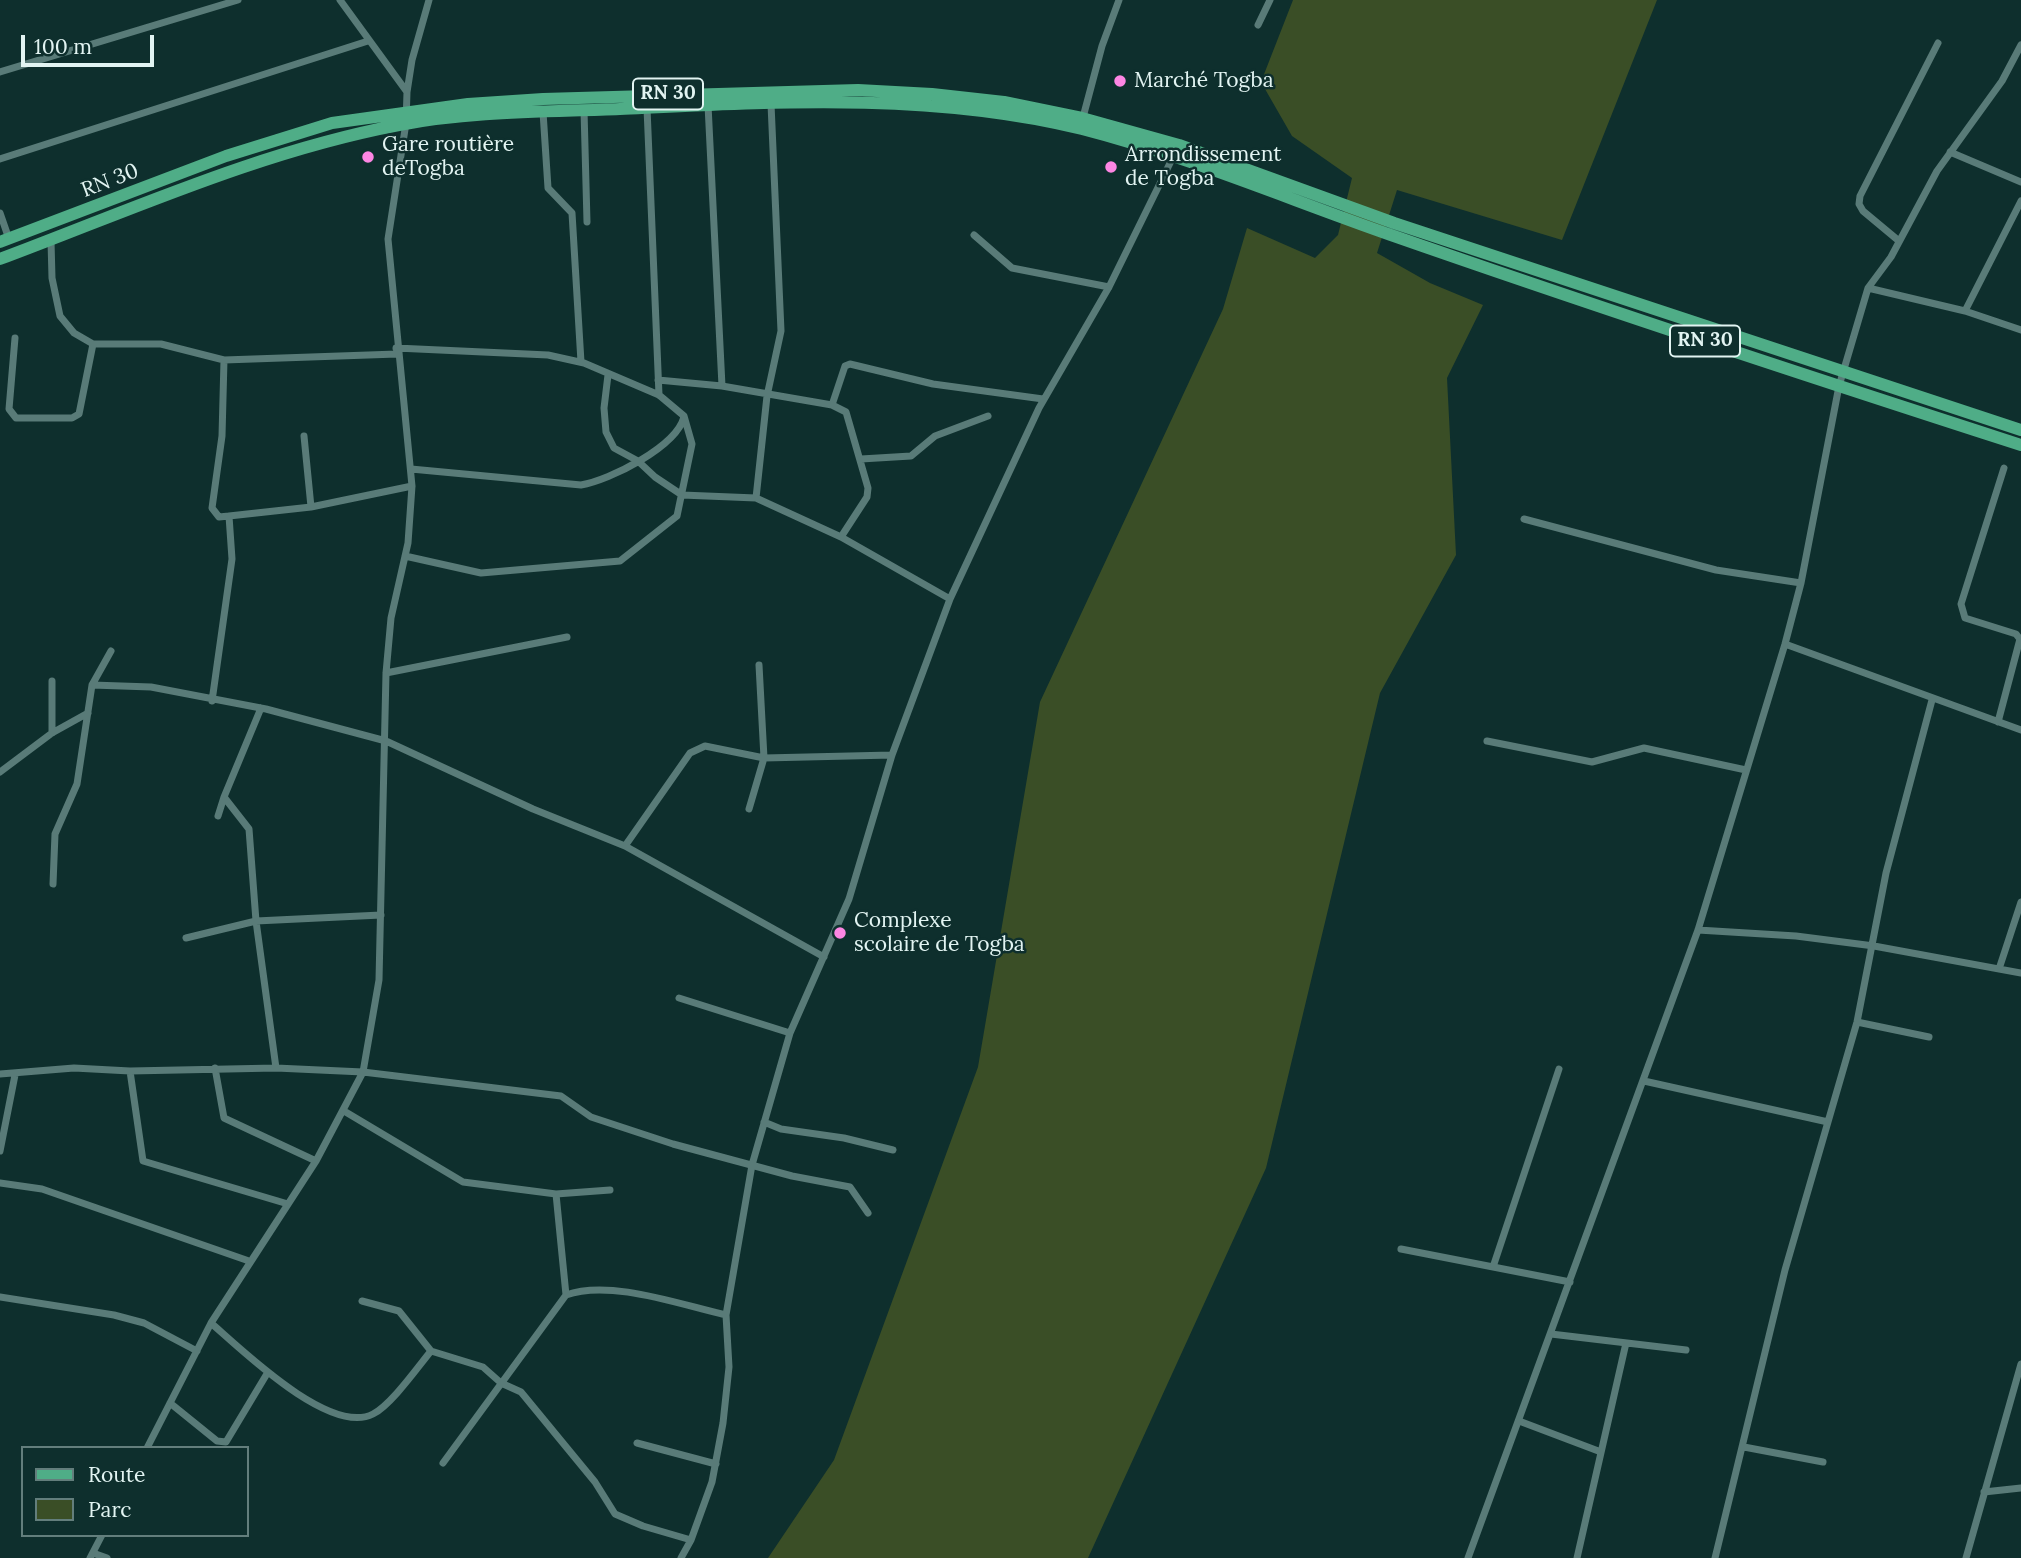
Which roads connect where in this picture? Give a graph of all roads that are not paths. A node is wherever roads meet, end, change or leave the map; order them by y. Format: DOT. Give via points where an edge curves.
graph roads {
  1 [pos="238,0"];
  2 [pos="340,0"];
  3 [pos="429,0"];
  4 [pos="1119,0"];
  5 [pos="1270,0"];
  6 [pos="1258,25"];
  7 [pos="368,41"];
  8 [pos="1938,43"];
  9 [pos="2021,45"];
  10 [pos="0,72"];
  11 [pos="407,92"];
  12 [pos="771,104"];
  13 [pos="708,105"];
  14 [pos="647,108"];
  15 [pos="584,110"];
  16 [pos="543,112"];
  17 [pos="406,118"];
  18 [pos="1081,124"];
  19 [pos="1950,152"];
  20 [pos="1173,157"];
  21 [pos="0,159"];
  22 [pos="2021,182"];
  23 [pos="2021,201"];
  24 [pos="1339,210"];
  25 [pos="0,213"];
  26 [pos="587,222"];
  27 [pos="1392,229"];
  28 [pos="974,235"];
  29 [pos="5,240"];
  30 [pos="51,241"];
  31 [pos="1899,241"];
  32 [pos="0,259"];
  33 [pos="1109,287"];
  34 [pos="1868,288"];
  35 [pos="1965,311"];
  36 [pos="2021,330"];
  37 [pos="15,338"];
  38 [pos="93,344"];
  39 [pos="397,351"];
  40 [pos="224,360"];
  41 [pos="581,362"];
  42 [pos="1844,373"];
  43 [pos="608,375"];
  44 [pos="658,380"];
  45 [pos="722,386"];
  46 [pos="1839,386"];
  47 [pos="659,395"];
  48 [pos="767,396"];
  49 [pos="1043,399"];
  50 [pos="832,405"];
  51 [pos="684,416"];
  52 [pos="988,416"];
  53 [pos="2021,430"];
  54 [pos="304,436"];
  55 [pos="2021,445"];
  56 [pos="861,458"];
  57 [pos="638,461"];
  58 [pos="2004,468"];
  59 [pos="411,469"];
  60 [pos="412,486"];
  61 [pos="682,495"];
  62 [pos="756,498"];
  63 [pos="311,507"];
  64 [pos="229,516"];
  65 [pos="1524,519"];
  66 [pos="841,537"];
  67 [pos="405,556"];
  68 [pos="1801,583"];
  69 [pos="950,599"];
  70 [pos="567,637"];
  71 [pos="1785,644"];
  72 [pos="110,651"];
  73 [pos="759,665"];
  74 [pos="386,673"];
  75 [pos="52,681"];
  76 [pos="92,684"];
  77 [pos="1932,700"];
  78 [pos="212,701"];
  79 [pos="261,708"];
  80 [pos="88,713"];
  81 [pos="1998,722"];
  82 [pos="2021,730"];
  83 [pos="52,733"];
  84 [pos="386,741"];
  85 [pos="1487,741"];
  86 [pos="892,755"];
  87 [pos="764,758"];
  88 [pos="1746,770"];
  89 [pos="0,772"];
  90 [pos="224,797"];
  91 [pos="749,809"];
  92 [pos="218,816"];
  93 [pos="625,846"];
  94 [pos="53,884"];
  95 [pos="2021,902"];
  96 [pos="381,915"];
  97 [pos="256,921"];
  98 [pos="1698,930"];
  99 [pos="186,938"];
  100 [pos="1874,946"];
  101 [pos="824,957"];
  102 [pos="1999,969"];
  103 [pos="2021,973"];
  104 [pos="679,998"];
  105 [pos="1857,1022"];
  106 [pos="790,1033"];
  107 [pos="1929,1037"];
  108 [pos="215,1068"];
  109 [pos="276,1068"];
  110 [pos="1559,1069"];
  111 [pos="130,1071"];
  112 [pos="363,1072"];
  113 [pos="0,1074"];
  114 [pos="15,1075"];
  115 [pos="1644,1081"];
  116 [pos="344,1111"];
  117 [pos="764,1122"];
  118 [pos="1828,1122"];
  119 [pos="894,1150"];
  120 [pos="0,1151"];
  121 [pos="316,1161"];
  122 [pos="752,1165"];
  123 [pos="0,1183"];
  124 [pos="610,1190"];
  125 [pos="556,1194"];
  126 [pos="288,1204"];
  127 [pos="869,1213"];
  128 [pos="1401,1249"];
  129 [pos="249,1261"];
  130 [pos="1493,1267"];
  131 [pos="1570,1282"];
  132 [pos="566,1295"];
  133 [pos="0,1297"];
  134 [pos="362,1301"];
  135 [pos="726,1315"];
  136 [pos="211,1323"];
  137 [pos="1552,1334"];
  138 [pos="1626,1343"];
  139 [pos="1686,1350"];
  140 [pos="197,1351"];
  141 [pos="431,1352"];
  142 [pos="2021,1364"];
  143 [pos="268,1372"];
  144 [pos="501,1383"];
  145 [pos="170,1403"];
  146 [pos="1519,1421"];
  147 [pos="637,1443"];
  148 [pos="148,1446"];
  149 [pos="1744,1447"];
  150 [pos="1601,1452"];
  151 [pos="1823,1462"];
  152 [pos="443,1463"];
  153 [pos="716,1464"];
  154 [pos="2021,1488"];
  155 [pos="1984,1492"];
  156 [pos="101,1537"];
  157 [pos="691,1540"];
  158 [pos="91,1556"];
  159 [pos="107,1558"];
  160 [pos="681,1558"];
  161 [pos="1468,1558"];
  162 [pos="1577,1558"];
  163 [pos="1715,1558"];
  164 [pos="1966,1558"];
  1 -- 10 [label="street"];
  2 -- 7 [label="street"];
  3 -- 11 [label="street"];
  4 -- 18 [label="street"];
  5 -- 6 [label="street"];
  7 -- 11 [label="street"];
  7 -- 21 [label="street"];
  8 -- 31 [label="street" via="1860,196 1863,211"];
  9 -- 19 [label="street" via="2002,80"];
  11 -- 17 [label="street"];
  12 -- 13 [label="main road, RN 30"];
  12 -- 18 [label="main road, RN 30" via="931,106"];
  12 -- 48 [label="street" via="781,331"];
  13 -- 14 [label="main road, RN 30"];
  13 -- 45 [label="street"];
  14 -- 15 [label="main road, RN 30"];
  14 -- 44 [label="street"];
  15 -- 16 [label="main road, RN 30"];
  15 -- 26 [label="street"];
  16 -- 17 [label="main road, RN 30"];
  16 -- 41 [label="street" via="548,188 572,213"];
  17 -- 18 [label="main road, RN 30 / RN 30" via="543,99 858,90 1004,102"];
  17 -- 29 [label="main road, RN 30 / RN 30" via="332,123 226,156"];
  17 -- 30 [label="main road, RN 30" via="230,171"];
  17 -- 39 [label="street" via="388,239"];
  18 -- 20 [label="main road, RN 30"];
  18 -- 24 [label="main road, RN 30 / RN 30" via="1202,152"];
  19 -- 22 [label="street"];
  19 -- 31 [label="street"];
  20 -- 24 [label="main road, RN 30"];
  20 -- 33 [label="street"];
  23 -- 35 [label="street"];
  24 -- 27 [label="main road, RN 30 / RN 30"];
  25 -- 29 [label="street"];
  27 -- 42 [label="main road, RN 30 / RN 30"];
  27 -- 46 [label="main road, RN 30"];
  28 -- 33 [label="street" via="1012,268"];
  30 -- 32 [label="main road, RN 30"];
  30 -- 38 [label="street" via="60,316 74,333"];
  31 -- 34 [label="street"];
  33 -- 49 [label="street"];
  34 -- 35 [label="street"];
  34 -- 42 [label="street"];
  35 -- 36 [label="street"];
  37 -- 38 [label="street" via="9,409 16,418 72,418 79,414"];
  38 -- 40 [label="street" via="161,344"];
  39 -- 40 [label="street"];
  39 -- 41 [label="street" via="548,355"];
  39 -- 59 [label="street"];
  40 -- 64 [label="street" via="222,436 212,508 219,517"];
  41 -- 43 [label="street"];
  42 -- 46 [label="street"];
  42 -- 53 [label="main road, RN 30 / RN 30"];
  43 -- 47 [label="street"];
  43 -- 57 [label="street" via="606,432 614,448"];
  44 -- 45 [label="street"];
  44 -- 47 [label="street"];
  45 -- 48 [label="street"];
  46 -- 55 [label="main road, RN 30"];
  46 -- 68 [label="street"];
  47 -- 51 [label="street"];
  48 -- 50 [label="street"];
  48 -- 62 [label="street"];
  49 -- 50 [label="street" via="933,384 850,364 845,366"];
  49 -- 69 [label="street"];
  50 -- 56 [label="street" via="846,412"];
  51 -- 57 [label="street" via="677,432"];
  51 -- 61 [label="street" via="692,444"];
  52 -- 56 [label="street" via="935,436 911,456"];
  54 -- 63 [label="street"];
  56 -- 66 [label="street" via="867,497"];
  57 -- 59 [label="street" via="581,485"];
  57 -- 61 [label="street"];
  58 -- 81 [label="street" via="1961,604 1965,618 2020,639"];
  59 -- 60 [label="street"];
  60 -- 63 [label="street"];
  60 -- 67 [label="street"];
  61 -- 62 [label="street"];
  61 -- 67 [label="street" via="675,520 620,561 481,573"];
  62 -- 66 [label="street"];
  63 -- 64 [label="street"];
  64 -- 78 [label="street" via="232,559"];
  65 -- 68 [label="street" via="1716,570"];
  66 -- 69 [label="street"];
  67 -- 74 [label="street" via="391,618"];
  68 -- 71 [label="street"];
  69 -- 86 [label="street"];
  70 -- 74 [label="street"];
  71 -- 77 [label="street"];
  71 -- 88 [label="street"];
  72 -- 76 [label="street"];
  73 -- 87 [label="street"];
  74 -- 84 [label="street"];
  75 -- 83 [label="street"];
  76 -- 78 [label="street" via="151,687"];
  76 -- 80 [label="street"];
  77 -- 81 [label="street"];
  77 -- 100 [label="street" via="1886,873"];
  78 -- 79 [label="street"];
  79 -- 84 [label="street"];
  79 -- 90 [label="street"];
  80 -- 83 [label="street"];
  80 -- 94 [label="street" via="77,784 55,834"];
  81 -- 82 [label="street"];
  83 -- 89 [label="street"];
  84 -- 93 [label="street"];
  84 -- 96 [label="street"];
  85 -- 88 [label="street" via="1592,762 1644,748"];
  86 -- 87 [label="street"];
  86 -- 101 [label="street" via="849,899"];
  87 -- 91 [label="street"];
  87 -- 93 [label="street" via="705,746 690,753"];
  88 -- 98 [label="street"];
  90 -- 92 [label="street"];
  90 -- 97 [label="street" via="249,829"];
  93 -- 101 [label="street"];
  95 -- 102 [label="street"];
  96 -- 97 [label="street"];
  96 -- 112 [label="street" via="379,980"];
  97 -- 99 [label="street"];
  97 -- 109 [label="street"];
  98 -- 100 [label="street"];
  98 -- 115 [label="street"];
  100 -- 102 [label="street"];
  100 -- 105 [label="street"];
  101 -- 106 [label="street"];
  102 -- 103 [label="street"];
  104 -- 106 [label="street"];
  105 -- 107 [label="street"];
  105 -- 118 [label="street"];
  106 -- 117 [label="street"];
  108 -- 109 [label="street"];
  108 -- 111 [label="street"];
  108 -- 121 [label="street" via="224,1118"];
  109 -- 112 [label="street"];
  110 -- 130 [label="street"];
  111 -- 114 [label="street" via="74,1068"];
  111 -- 126 [label="street" via="143,1161"];
  112 -- 116 [label="street"];
  112 -- 122 [label="street" via="561,1096 590,1117"];
  113 -- 114 [label="street"];
  114 -- 120 [label="street"];
  115 -- 118 [label="street"];
  115 -- 131 [label="street"];
  116 -- 121 [label="street"];
  116 -- 125 [label="street" via="463,1182"];
  117 -- 119 [label="street"];
  117 -- 122 [label="street"];
  118 -- 149 [label="street" via="1785,1270"];
  121 -- 126 [label="street"];
  122 -- 127 [label="street" via="850,1187"];
  122 -- 135 [label="street"];
  123 -- 129 [label="street" via="42,1189"];
  124 -- 125 [label="street"];
  125 -- 132 [label="street"];
  126 -- 129 [label="street"];
  128 -- 130 [label="street"];
  129 -- 136 [label="street"];
  130 -- 131 [label="street"];
  131 -- 137 [label="street"];
  132 -- 135 [label="street" via="585,1288"];
  132 -- 144 [label="street"];
  133 -- 140 [label="street" via="144,1323"];
  134 -- 141 [label="street" via="399,1311"];
  135 -- 153 [label="street" via="729,1367"];
  136 -- 140 [label="street"];
  136 -- 143 [label="street"];
  137 -- 138 [label="street"];
  137 -- 146 [label="street"];
  138 -- 139 [label="street"];
  138 -- 150 [label="street"];
  140 -- 145 [label="street"];
  141 -- 143 [label="street" via="376,1413 362,1419 339,1416"];
  141 -- 144 [label="street" via="483,1367"];
  142 -- 155 [label="street"];
  143 -- 145 [label="street" via="226,1442 217,1441"];
  144 -- 152 [label="street"];
  144 -- 157 [label="street" via="521,1392 595,1482 615,1514"];
  145 -- 148 [label="street"];
  146 -- 150 [label="street"];
  146 -- 161 [label="street"];
  147 -- 153 [label="street"];
  149 -- 151 [label="street"];
  149 -- 163 [label="street"];
  150 -- 162 [label="street"];
  153 -- 157 [label="street"];
  154 -- 155 [label="street"];
  155 -- 164 [label="street"];
  156 -- 158 [label="street"];
  157 -- 160 [label="street"];
  158 -- 159 [label="street"];
}
